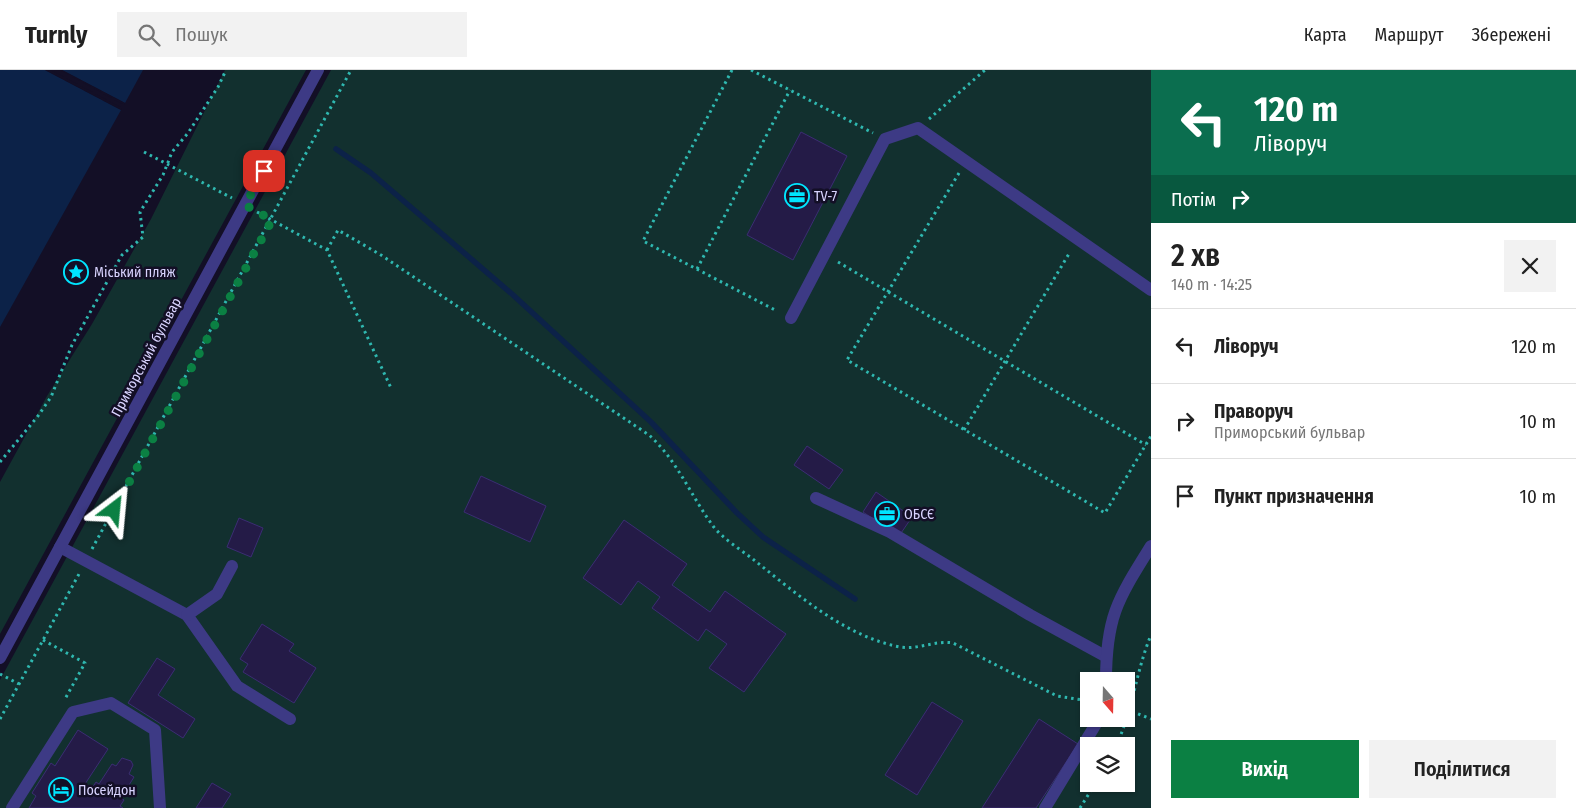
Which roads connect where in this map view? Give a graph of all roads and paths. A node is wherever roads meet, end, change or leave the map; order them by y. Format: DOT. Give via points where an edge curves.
graph roads {
  1 [pos="226,70"];
  2 [pos="318,70"];
  3 [pos="351,70"];
  4 [pos="732,70"];
  5 [pos="751,70"];
  6 [pos="985,70"];
  7 [pos="790,90"];
  8 [pos="918,128"];
  9 [pos="885,139"];
  10 [pos="144,152"];
  11 [pos="966,161"];
  12 [pos="168,163"];
  13 [pos="245,205"];
  14 [pos="272,220"];
  15 [pos="1078,239"];
  16 [pos="327,250"];
  17 [pos="845,266"];
  18 [pos="697,269"];
  19 [pos="1151,290"];
  20 [pos="888,291"];
  21 [pos="791,318"];
  22 [pos="1005,361"];
  23 [pos="391,388"];
  24 [pos="964,430"];
  25 [pos="1151,436"];
  26 [pos="1146,445"];
  27 [pos="0,462"];
  28 [pos="816,498"];
  29 [pos="1151,546"];
  30 [pos="60,547"];
  31 [pos="86,561"];
  32 [pos="232,566"];
  33 [pos="187,615"];
  34 [pos="1151,635"];
  35 [pos="43,640"];
  36 [pos="1105,656"];
  37 [pos="0,658"];
  38 [pos="1106,672"];
  39 [pos="0,674"];
  40 [pos="19,684"];
  41 [pos="1135,687"];
  42 [pos="1080,699"];
  43 [pos="65,700"];
  44 [pos="1135,712"];
  45 [pos="1151,718"];
  46 [pos="0,719"];
  47 [pos="290,719"];
  48 [pos="1094,728"];
  49 [pos="1090,792"];
  50 [pos="12,808"];
  51 [pos="160,808"];
  52 [pos="1045,808"];
  53 [pos="1080,808"];
  1 -- 12 [label="path"];
  2 -- 13 [label="street, Приморський бульвар"];
  3 -- 14 [label="path"];
  4 -- 18 [label="path" via="643,241"];
  5 -- 7 [label="path"];
  6 -- 8 [label="path"];
  7 -- 9 [label="path"];
  7 -- 18 [label="path"];
  8 -- 9 [label="street"];
  8 -- 11 [label="street"];
  9 -- 21 [label="street"];
  10 -- 12 [label="path"];
  11 -- 15 [label="street"];
  11 -- 20 [label="path"];
  12 -- 13 [label="path"];
  12 -- 27 [label="path" via="140,212 143,237 122,255 72,345 51,397"];
  13 -- 14 [label="path"];
  13 -- 30 [label="street, Приморський бульвар"];
  14 -- 16 [label="path"];
  14 -- 31 [label="path"];
  15 -- 19 [label="street"];
  15 -- 22 [label="path"];
  16 -- 23 [label="path"];
  16 -- 42 [label="path" via="338,230 381,255 649,435 664,451 714,527 820,610 854,630 898,647 952,644 1057,696"];
  17 -- 20 [label="path"];
  18 -- 21 [label="path"];
  20 -- 22 [label="path"];
  20 -- 24 [label="path" via="847,360"];
  22 -- 24 [label="path"];
  22 -- 26 [label="path"];
  24 -- 26 [label="path" via="1105,514"];
  25 -- 26 [label="path"];
  28 -- 36 [label="street" via="890,532"];
  29 -- 36 [label="street" via="1118,601"];
  30 -- 31 [label="street"];
  30 -- 37 [label="street, Приморський бульвар"];
  31 -- 33 [label="street"];
  31 -- 35 [label="path"];
  32 -- 33 [label="street" via="217,594"];
  33 -- 47 [label="street" via="237,686"];
  34 -- 41 [label="path" via="1142,655"];
  35 -- 40 [label="path"];
  35 -- 43 [label="path" via="85,663"];
  36 -- 38 [label="street"];
  39 -- 40 [label="path"];
  40 -- 46 [label="path"];
  44 -- 45 [label="path"];
  48 -- 52 [label="street"];
  49 -- 53 [label="path"];
  50 -- 51 [label="street" via="72,712 111,704 155,730"];
}
